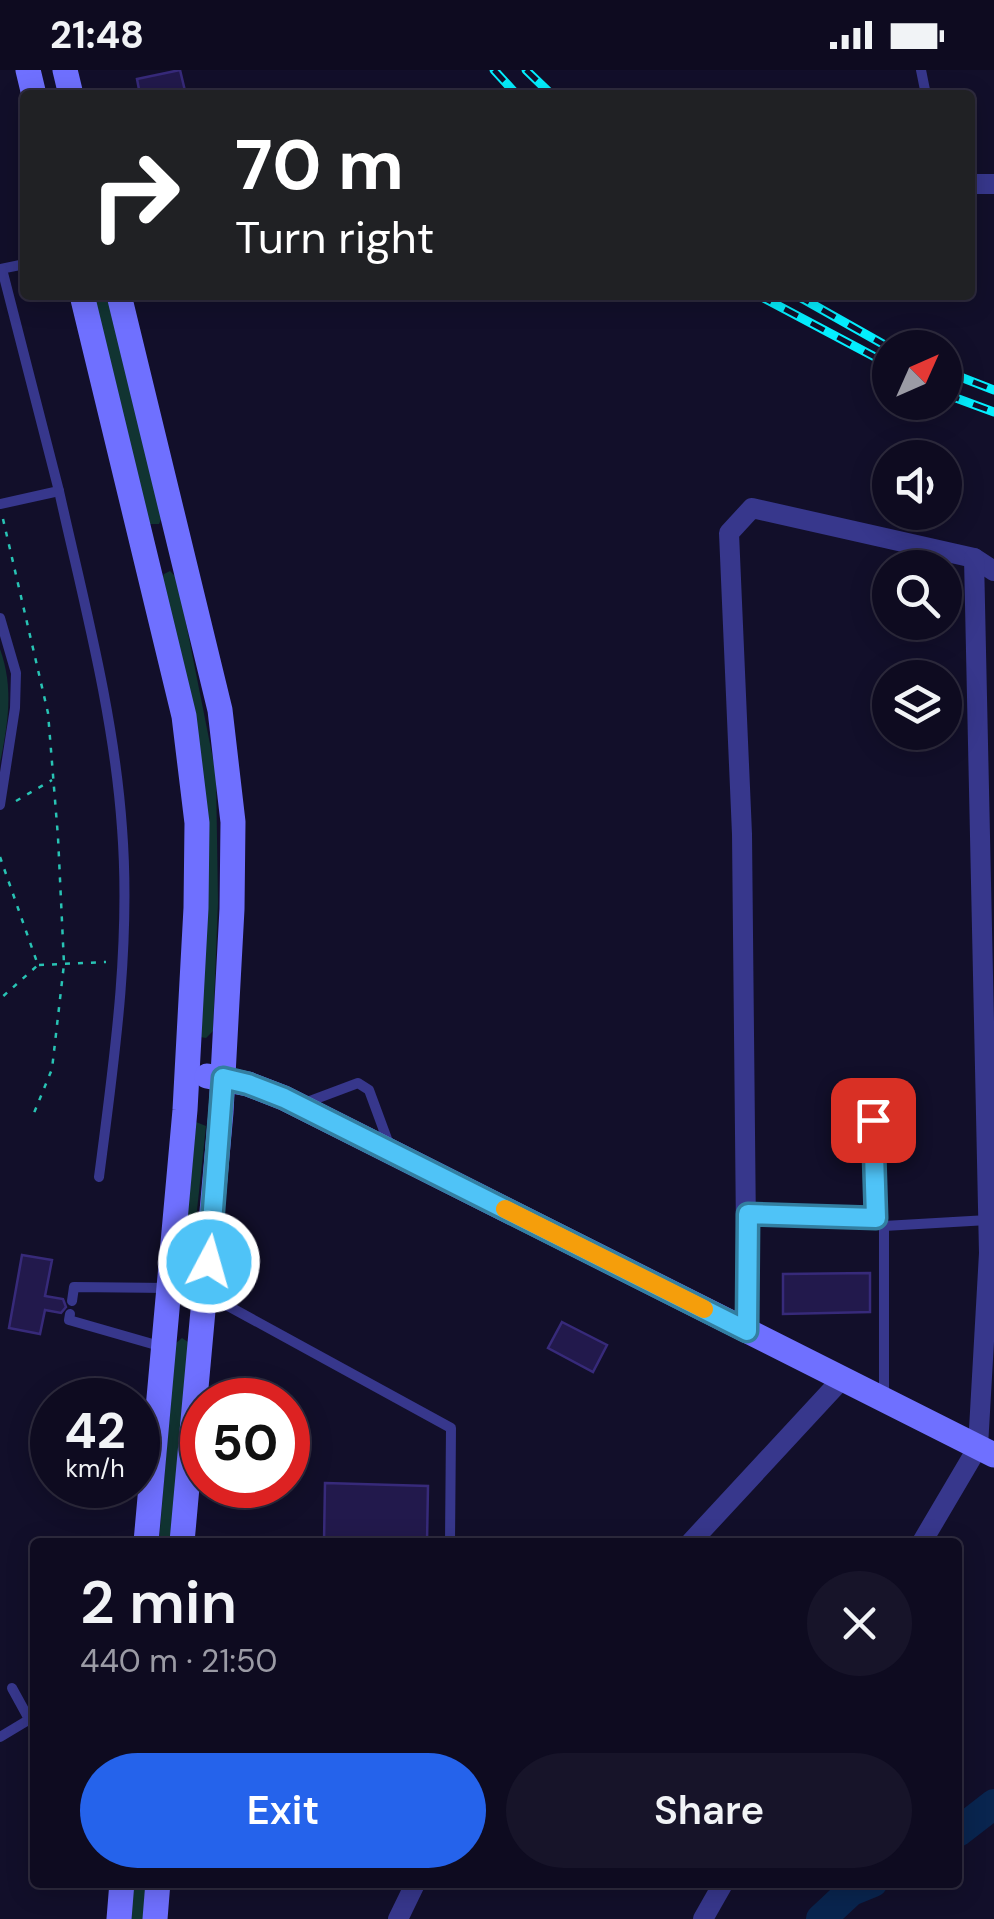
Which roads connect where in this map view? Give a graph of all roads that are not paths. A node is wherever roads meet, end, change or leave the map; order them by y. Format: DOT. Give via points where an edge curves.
graph roads {
  1 [pos="1,269"];
  2 [pos="83,300"];
  3 [pos="120,300"];
  4 [pos="59,491"];
  5 [pos="0,506"];
  6 [pos="181,543"];
  7 [pos="146,552"];
  8 [pos="974,558"];
  9 [pos="994,571"];
  10 [pos="0,618"];
  11 [pos="0,805"];
  12 [pos="187,1074"];
  13 [pos="223,1078"];
  14 [pos="298,1105"];
  15 [pos="873,1120"];
  16 [pos="392,1152"];
  17 [pos="99,1178"];
  18 [pos="748,1214"];
  19 [pos="988,1220"];
  20 [pos="880,1222"];
  21 [pos="170,1292"];
  22 [pos="205,1299"];
  23 [pos="72,1301"];
  24 [pos="70,1314"];
  25 [pos="747,1331"];
  26 [pos="164,1347"];
  27 [pos="842,1379"];
  28 [pos="884,1400"];
  29 [pos="989,1450"];
  30 [pos="146,1538"];
  31 [pos="182,1538"];
  32 [pos="450,1538"];
  33 [pos="695,1538"];
  34 [pos="925,1538"];
  35 [pos="12,1688"];
  36 [pos="30,1715"];
  37 [pos="30,1719"];
  38 [pos="0,1737"];
  39 [pos="122,1888"];
  40 [pos="158,1888"];
  41 [pos="413,1888"];
  42 [pos="721,1888"];
  43 [pos="119,1919"];
  44 [pos="155,1919"];
  45 [pos="398,1919"];
  46 [pos="703,1919"];
  1 -- 4 [label="lane"];
  2 -- 7 [label="main road"];
  3 -- 6 [label="main road"];
  4 -- 5 [label="lane"];
  4 -- 17 [label="lane" via="111,726 123,831 123,962"];
  6 -- 7 [label="main road"];
  6 -- 13 [label="main road" via="220,710 233,822"];
  7 -- 12 [label="main road" via="184,716 197,823"];
  8 -- 9 [label="street"];
  8 -- 18 [label="street" via="752,508 728,533 742,834"];
  8 -- 19 [label="street"];
  10 -- 11 [label="lane" via="16,672"];
  12 -- 13 [label="main road"];
  12 -- 21 [label="main road"];
  13 -- 14 [label="main road"];
  13 -- 22 [label="main road"];
  14 -- 16 [label="main road"];
  14 -- 16 [label="lane" via="358,1083 368,1090"];
  15 -- 20 [label="lane"];
  16 -- 25 [label="main road"];
  18 -- 20 [label="lane"];
  18 -- 25 [label="street"];
  19 -- 20 [label="lane"];
  19 -- 29 [label="street"];
  20 -- 28 [label="lane"];
  21 -- 22 [label="main road"];
  21 -- 23 [label="lane" via="74,1288"];
  21 -- 26 [label="main road"];
  22 -- 31 [label="main road"];
  22 -- 32 [label="lane" via="451,1428"];
  24 -- 26 [label="lane" via="69,1320"];
  25 -- 27 [label="main road"];
  26 -- 30 [label="main road"];
  27 -- 28 [label="main road"];
  27 -- 33 [label="street"];
  28 -- 29 [label="main road"];
  29 -- 34 [label="street"];
  35 -- 36 [label="lane"];
  37 -- 38 [label="lane"];
  39 -- 43 [label="main road"];
  40 -- 44 [label="main road"];
  41 -- 45 [label="street"];
  42 -- 46 [label="street"];
}
